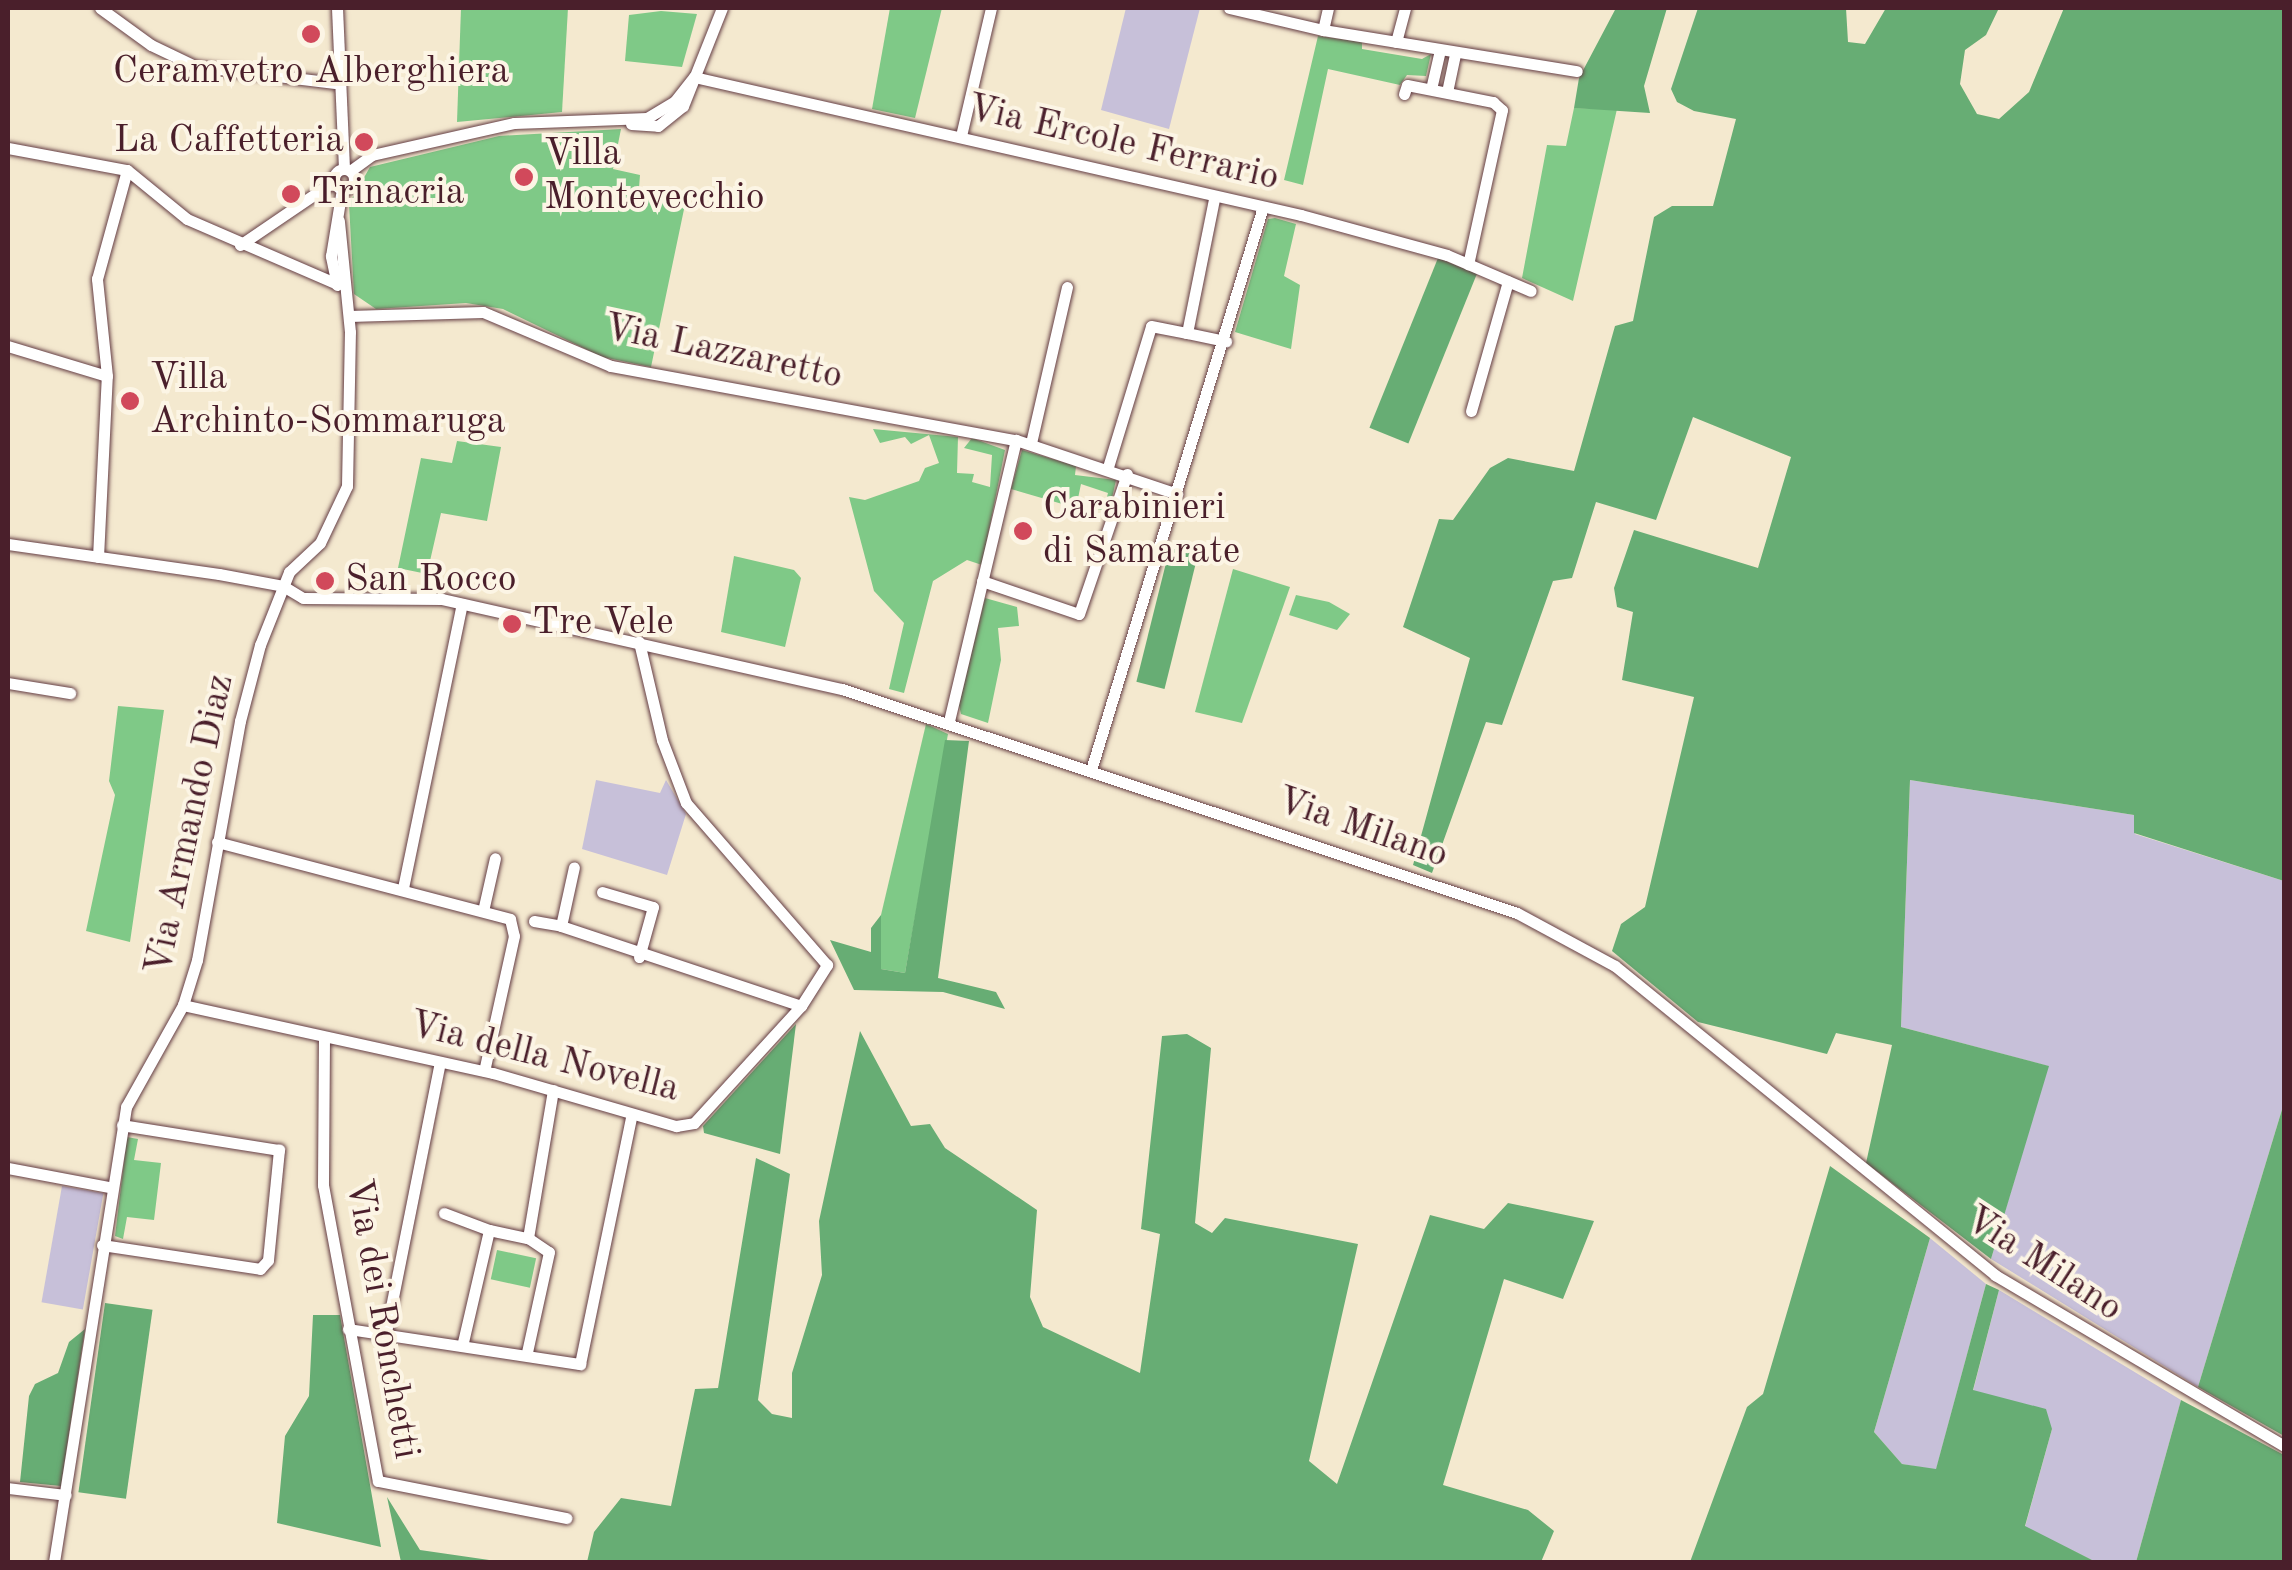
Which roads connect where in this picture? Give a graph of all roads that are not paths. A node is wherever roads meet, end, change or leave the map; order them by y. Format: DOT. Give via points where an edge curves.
graph roads {
  1 [pos="100,8"];
  2 [pos="337,8"];
  3 [pos="722,8"];
  4 [pos="991,8"];
  5 [pos="1228,8"];
  6 [pos="1328,8"];
  7 [pos="1405,8"];
  8 [pos="1323,30"];
  9 [pos="1396,42"];
  10 [pos="1440,51"];
  11 [pos="1455,53"];
  12 [pos="1577,72"];
  13 [pos="694,77"];
  14 [pos="335,83"];
  15 [pos="1431,89"];
  16 [pos="1447,92"];
  17 [pos="1404,94"];
  18 [pos="961,136"];
  19 [pos="8,148"];
  20 [pos="127,170"];
  21 [pos="347,170"];
  22 [pos="338,185"];
  23 [pos="1214,199"];
  24 [pos="1262,210"];
  25 [pos="339,221"];
  26 [pos="240,245"];
  27 [pos="344,253"];
  28 [pos="332,262"];
  29 [pos="1468,264"];
  30 [pos="306,273"];
  31 [pos="1508,282"];
  32 [pos="337,284"];
  33 [pos="1067,287"];
  34 [pos="1531,291"];
  35 [pos="346,302"];
  36 [pos="349,316"];
  37 [pos="1187,333"];
  38 [pos="1226,341"];
  39 [pos="8,346"];
  40 [pos="107,376"];
  41 [pos="1471,410"];
  42 [pos="1016,440"];
  43 [pos="1031,443"];
  44 [pos="1108,467"];
  45 [pos="1127,474"];
  46 [pos="1178,494"];
  47 [pos="8,544"];
  48 [pos="98,557"];
  49 [pos="982,581"];
  50 [pos="282,586"];
  51 [pos="462,604"];
  52 [pos="639,642"];
  53 [pos="8,683"];
  54 [pos="70,693"];
  55 [pos="950,721"];
  56 [pos="1091,770"];
  57 [pos="217,842"];
  58 [pos="495,858"];
  59 [pos="574,867"];
  60 [pos="403,888"];
  61 [pos="602,892"];
  62 [pos="483,911"];
  63 [pos="534,921"];
  64 [pos="561,926"];
  65 [pos="638,956"];
  66 [pos="184,1005"];
  67 [pos="801,1006"];
  68 [pos="324,1038"];
  69 [pos="440,1062"];
  70 [pos="484,1071"];
  71 [pos="553,1090"];
  72 [pos="632,1114"];
  73 [pos="122,1125"];
  74 [pos="8,1168"];
  75 [pos="110,1187"];
  76 [pos="444,1213"];
  77 [pos="489,1230"];
  78 [pos="528,1238"];
  79 [pos="102,1245"];
  80 [pos="348,1329"];
  81 [pos="386,1332"];
  82 [pos="463,1342"];
  83 [pos="527,1352"];
  84 [pos="2284,1446"];
  85 [pos="8,1488"];
  86 [pos="66,1495"];
  87 [pos="566,1518"];
  88 [pos="54,1562"];
  1 -- 14 [label="street" via="151,45 195,66"];
  2 -- 14 [label="street"];
  3 -- 13 [label="street"];
  4 -- 18 [label="street"];
  5 -- 8 [label="street"];
  6 -- 8 [label="street"];
  7 -- 9 [label="street"];
  8 -- 9 [label="street"];
  9 -- 10 [label="street"];
  10 -- 11 [label="street"];
  10 -- 15 [label="street"];
  11 -- 12 [label="street"];
  11 -- 16 [label="street"];
  13 -- 18 [label="street, Via Ercole Ferrario"];
  13 -- 21 [label="street" via="683,106 650,127 616,121 514,124 372,155"];
  14 -- 21 [label="street"];
  15 -- 16 [label="street"];
  15 -- 17 [label="street" via="1408,85"];
  16 -- 29 [label="street" via="1502,110"];
  18 -- 23 [label="street, Via Ercole Ferrario"];
  19 -- 20 [label="street"];
  20 -- 26 [label="street" via="171,210"];
  20 -- 40 [label="street" via="97,279"];
  21 -- 22 [label="street"];
  22 -- 25 [label="street"];
  22 -- 26 [label="street"];
  23 -- 24 [label="street, Via Ercole Ferrario"];
  23 -- 37 [label="street"];
  24 -- 29 [label="street, Via Ercole Ferrario" via="1386,237"];
  24 -- 38 [label="street"];
  25 -- 27 [label="street"];
  25 -- 28 [label="street"];
  26 -- 30 [label="street"];
  27 -- 28 [label="street"];
  27 -- 35 [label="street"];
  28 -- 30 [label="street"];
  28 -- 32 [label="street"];
  29 -- 31 [label="street, Via Ercole Ferrario"];
  30 -- 32 [label="street"];
  31 -- 34 [label="street, Via Ercole Ferrario"];
  31 -- 41 [label="street"];
  32 -- 35 [label="street"];
  33 -- 43 [label="street"];
  35 -- 36 [label="street"];
  36 -- 42 [label="street, Via Lazzaretto" via="483,312 611,366"];
  36 -- 50 [label="street" via="343,502 320,543"];
  37 -- 38 [label="street"];
  37 -- 44 [label="street" via="1151,326"];
  38 -- 46 [label="street"];
  39 -- 40 [label="street"];
  40 -- 48 [label="street"];
  42 -- 43 [label="street, Via Lazzaretto"];
  42 -- 49 [label="street"];
  43 -- 44 [label="street, Via Lazzaretto"];
  44 -- 45 [label="street, Via Lazzaretto"];
  45 -- 46 [label="street, Via Lazzaretto"];
  45 -- 49 [label="street" via="1079,614"];
  46 -- 56 [label="street"];
  47 -- 48 [label="street, Via Milano"];
  48 -- 50 [label="street, Via Milano"];
  49 -- 55 [label="street"];
  50 -- 51 [label="street, Via Milano" via="303,598 417,596"];
  50 -- 57 [label="street, Via Armando Diaz" via="246,694"];
  51 -- 52 [label="street, Via Milano"];
  51 -- 60 [label="street"];
  52 -- 55 [label="street, Via Milano"];
  52 -- 67 [label="street, Via della Novella" via="662,740 686,804 816,946 826,970"];
  53 -- 54 [label="street"];
  55 -- 56 [label="street, Via Milano"];
  56 -- 84 [label="street, Via Milano" via="1568,936 1630,978 1972,1259"];
  57 -- 60 [label="street"];
  57 -- 66 [label="street, Via Armando Diaz"];
  58 -- 62 [label="street"];
  59 -- 64 [label="street"];
  60 -- 62 [label="street"];
  61 -- 65 [label="street" via="653,908"];
  62 -- 70 [label="street" via="510,919 514,936"];
  63 -- 64 [label="street"];
  64 -- 65 [label="street"];
  65 -- 67 [label="street"];
  66 -- 68 [label="street, Via della Novella"];
  66 -- 73 [label="street, Via Armando Diaz"];
  67 -- 72 [label="street, Via della Novella" via="694,1122 676,1126"];
  68 -- 69 [label="street, Via della Novella"];
  68 -- 80 [label="street, Via dei Ronchetti" via="322,1184"];
  69 -- 70 [label="street, Via della Novella"];
  69 -- 81 [label="street"];
  70 -- 71 [label="street, Via della Novella"];
  71 -- 72 [label="street, Via della Novella"];
  71 -- 78 [label="street"];
  72 -- 83 [label="street" via="580,1364"];
  73 -- 75 [label="street, Via Armando Diaz"];
  73 -- 79 [label="street" via="279,1150 268,1260 260,1269"];
  74 -- 75 [label="street"];
  75 -- 79 [label="street, Via Armando Diaz"];
  76 -- 77 [label="street"];
  77 -- 78 [label="street"];
  77 -- 82 [label="street"];
  78 -- 83 [label="street" via="550,1252"];
  79 -- 86 [label="street, Via Armando Diaz"];
  80 -- 81 [label="street"];
  80 -- 87 [label="street, Via dei Ronchetti" via="378,1481"];
  81 -- 82 [label="street"];
  82 -- 83 [label="street"];
  85 -- 86 [label="street"];
  86 -- 88 [label="street, Via Armando Diaz"];
}
